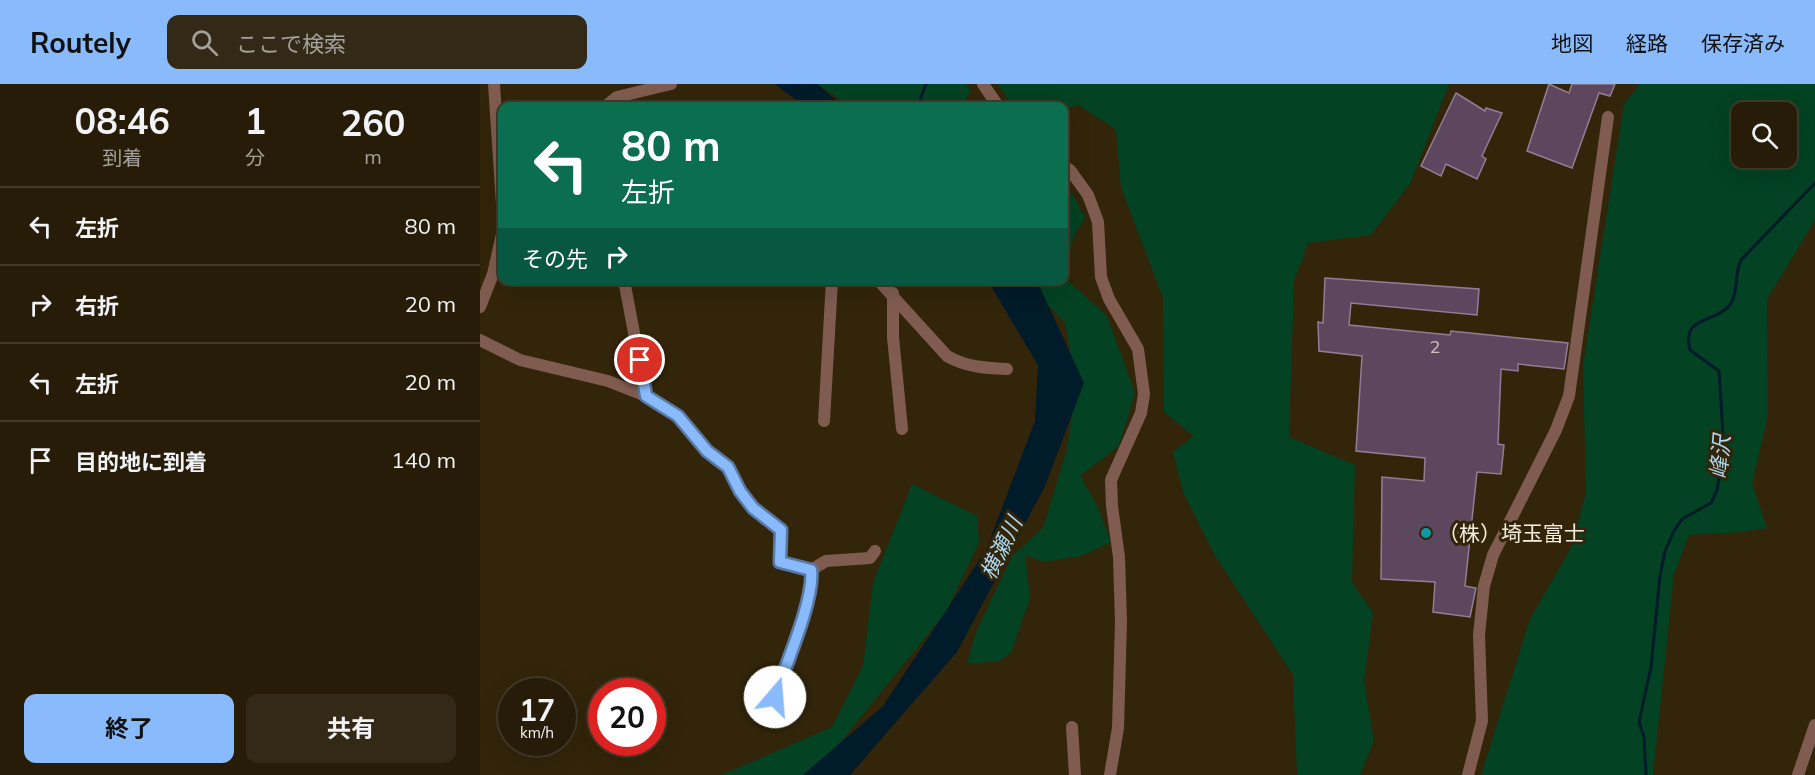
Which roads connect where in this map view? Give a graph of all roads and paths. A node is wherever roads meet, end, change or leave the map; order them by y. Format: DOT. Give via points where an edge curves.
graph roads {
  1 [pos="494,84"];
  2 [pos="671,84"];
  3 [pos="983,84"];
  4 [pos="611,102"];
  5 [pos="995,102"];
  6 [pos="498,115"];
  7 [pos="1608,117"];
  8 [pos="1068,169"];
  9 [pos="498,252"];
  10 [pos="625,285"];
  11 [pos="832,285"];
  12 [pos="883,285"];
  13 [pos="892,293"];
  14 [pos="480,307"];
  15 [pos="480,340"];
  16 [pos="1007,369"];
  17 [pos="646,396"];
  18 [pos="824,421"];
  19 [pos="902,429"];
  20 [pos="876,551"];
  21 [pos="811,570"];
  22 [pos="768,719"];
  23 [pos="1815,725"];
  24 [pos="1072,728"];
  25 [pos="1075,775"];
  26 [pos="1110,775"];
  27 [pos="1468,775"];
  28 [pos="1798,775"];
  1 -- 6 [label="street"];
  2 -- 4 [label="street" via="617,97"];
  3 -- 5 [label="street"];
  7 -- 27 [label="street" via="1569,396 1493,555 1484,586 1479,635 1482,721"];
  8 -- 26 [label="street" via="1089,195 1098,222 1101,277 1138,349 1144,394 1141,413 1111,480 1121,622 1118,728"];
  9 -- 14 [label="street"];
  10 -- 17 [label="street"];
  11 -- 18 [label="street"];
  12 -- 13 [label="street"];
  13 -- 16 [label="street" via="947,356 959,363"];
  13 -- 19 [label="street"];
  15 -- 17 [label="street" via="520,360 608,381"];
  17 -- 21 [label="street" via="678,416 707,451 728,467 753,508 781,530 780,562"];
  20 -- 21 [label="street" via="870,558 826,561"];
  21 -- 22 [label="street" via="805,606"];
  23 -- 28 [label="street"];
  24 -- 25 [label="street"];
}
